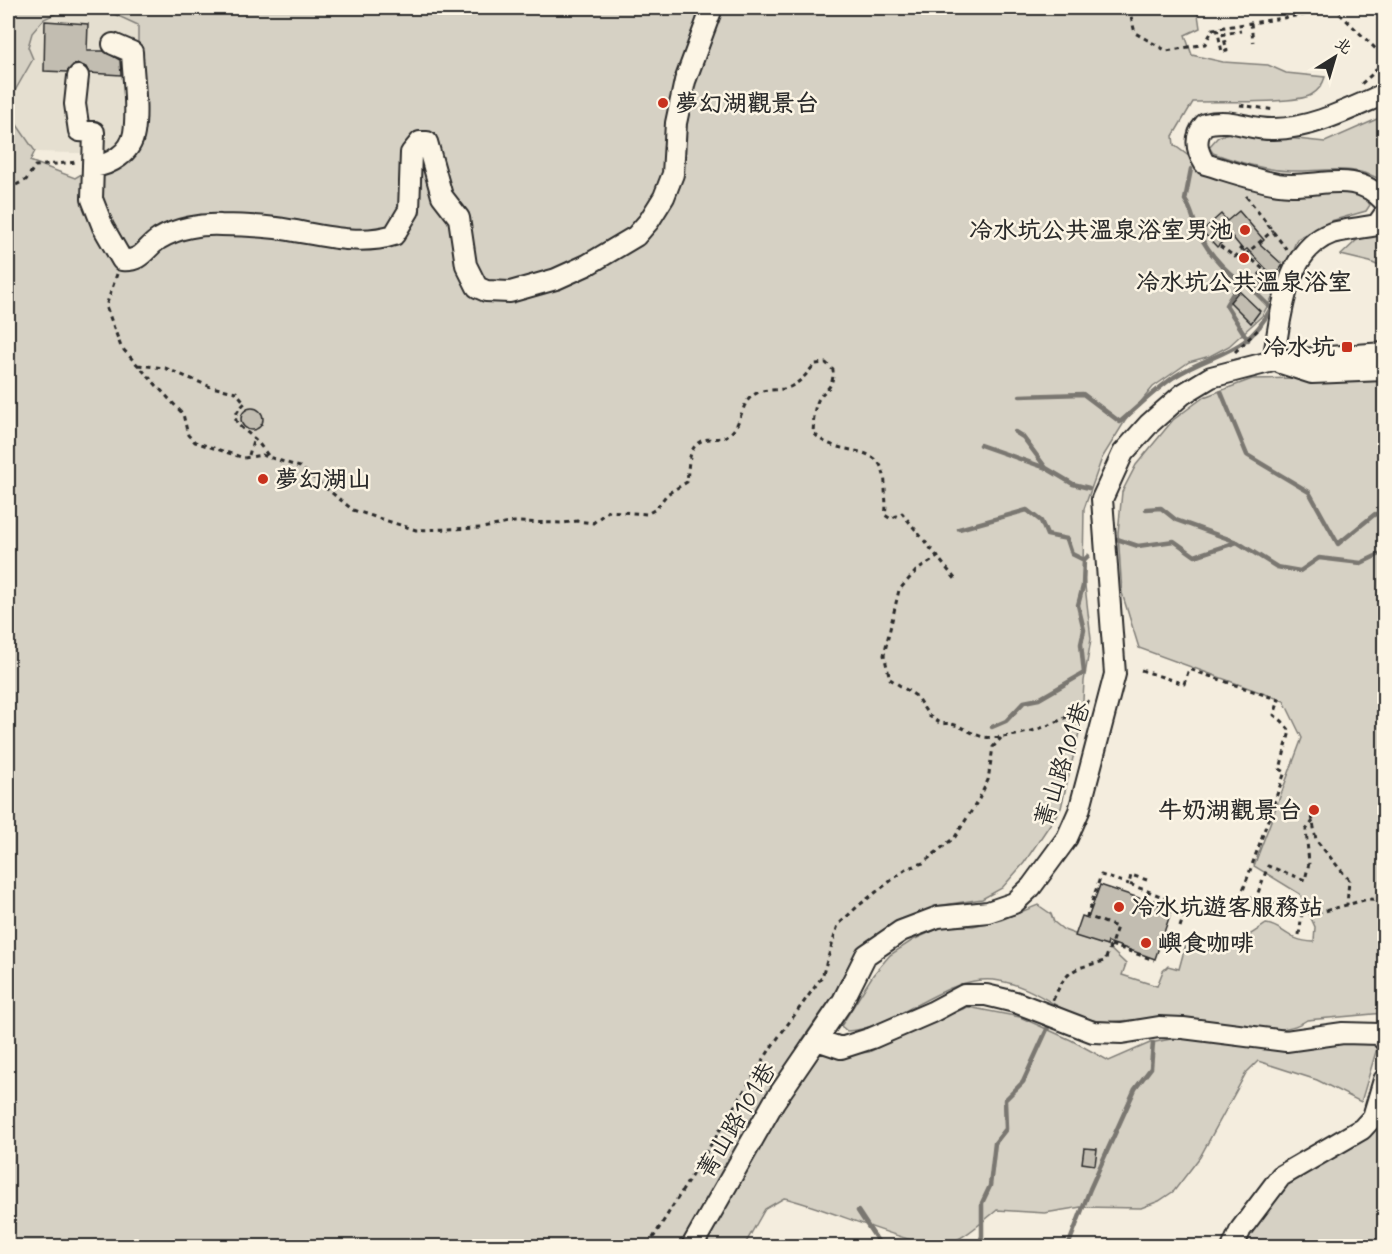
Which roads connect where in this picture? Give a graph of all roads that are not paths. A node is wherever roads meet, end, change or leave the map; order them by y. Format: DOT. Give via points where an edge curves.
graph roads {
  1 [pos="712,8"];
  2 [pos="112,45"];
  3 [pos="78,76"];
  4 [pos="1384,94"];
  5 [pos="93,167"];
  6 [pos="1384,201"];
  7 [pos="1384,215"];
  8 [pos="1384,353"];
  9 [pos="1384,360"];
  10 [pos="1273,361"];
  11 [pos="1384,369"];
  12 [pos="816,1040"];
  13 [pos="1384,1040"];
  14 [pos="1384,1080"];
  15 [pos="692,1246"];
  16 [pos="1233,1246"];
  1 -- 5 [label="street" via="685,81 676,123 673,174 649,221 636,236 587,265 510,292 486,291 477,286 466,265 459,218 442,196 427,142 420,142 411,153 409,210 394,235 359,240 277,228 186,228 158,240 133,261 122,260 96,212 92,199"];
  2 -- 5 [label="street" via="132,52 134,135 120,157 106,166"];
  3 -- 5 [label="street" via="75,104 79,131 94,132"];
  4 -- 6 [label="street" via="1300,127 1271,129 1221,120 1205,124 1197,139 1198,154 1205,164 1277,184 1299,186 1336,180 1376,192"];
  7 -- 10 [label="street" via="1377,225 1332,233 1314,242 1297,263"];
  8 -- 10 [label="street"];
  9 -- 10 [label="street"];
  10 -- 11 [label="street" via="1312,373"];
  10 -- 12 [label="street, 菁山路101巷" via="1211,377 1183,394 1123,453 1102,499 1115,675 1079,811 1067,838 1031,887 1014,903 988,912 938,917 901,931 866,955 843,1001"];
  12 -- 13 [label="street" via="841,1048 964,996 986,994 1093,1032 1159,1028 1286,1041 1380,1034"];
  12 -- 15 [label="street, 菁山路101巷" via="774,1102"];
  14 -- 16 [label="street" via="1373,1117 1362,1129 1281,1176 1241,1229"];
}
